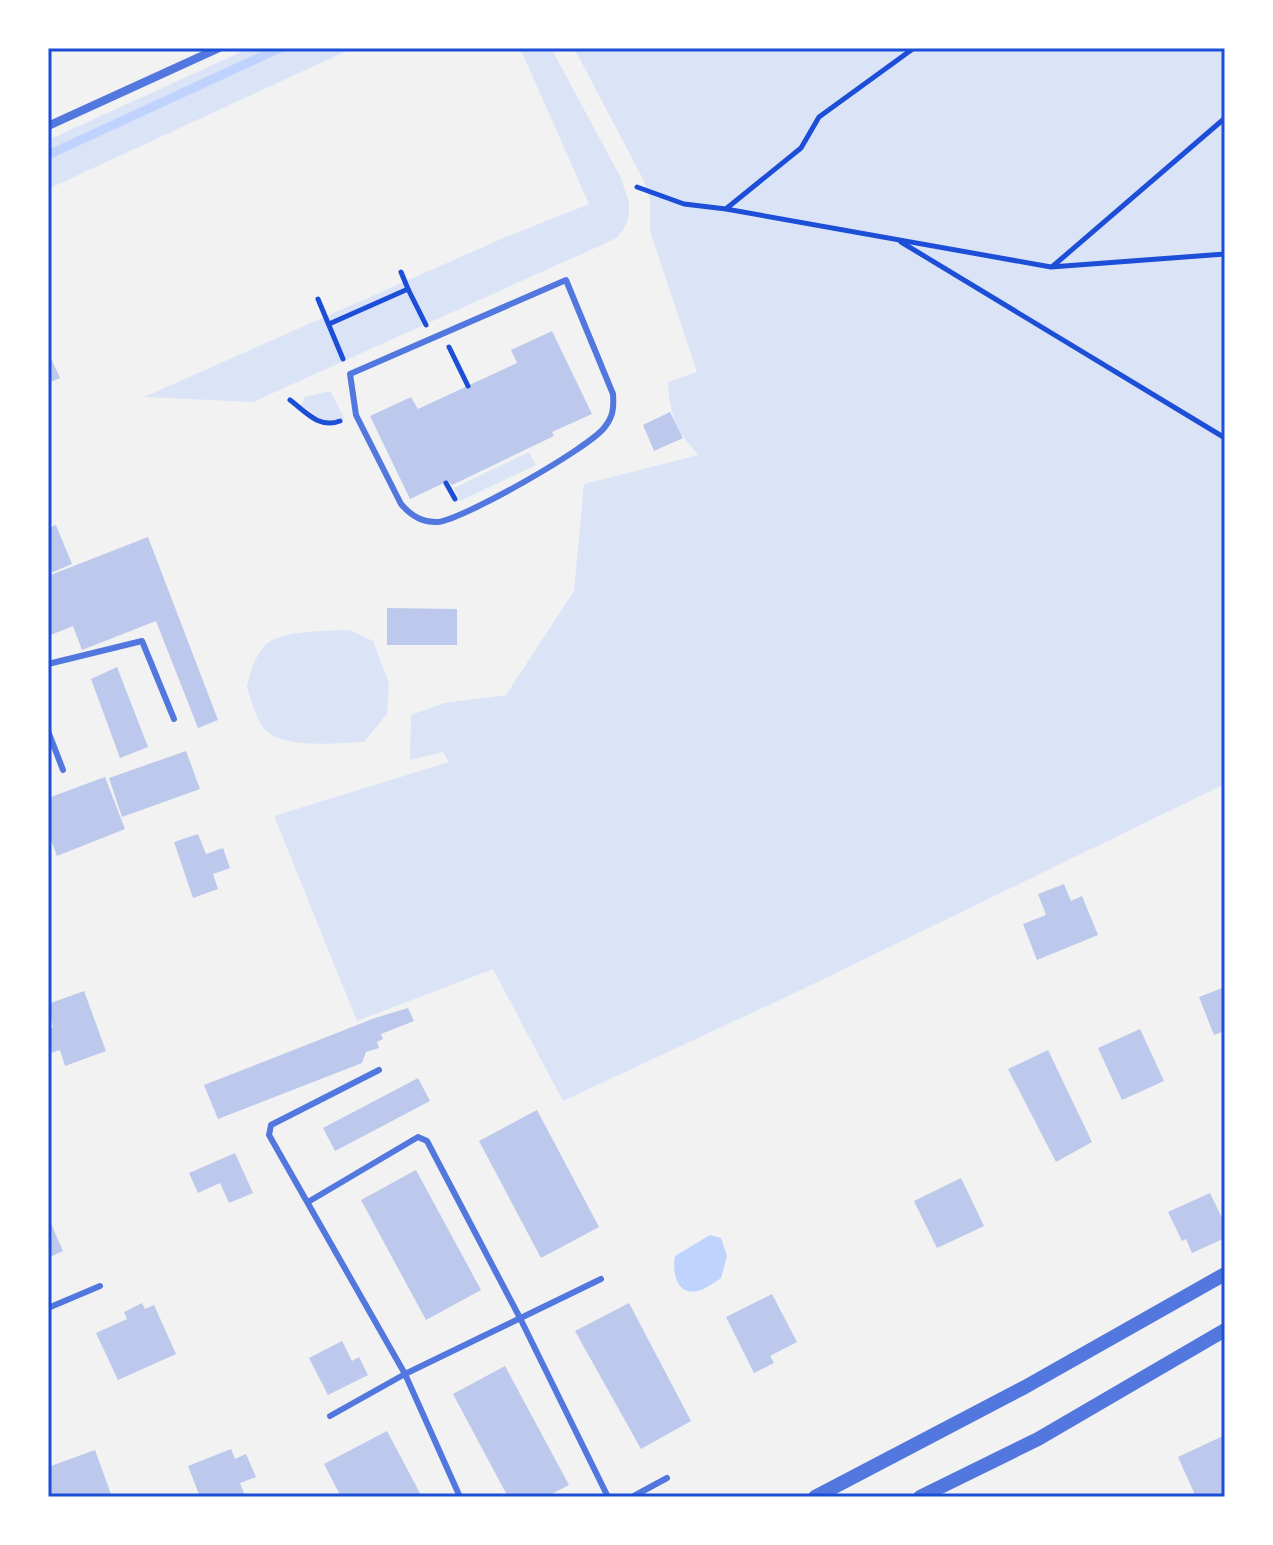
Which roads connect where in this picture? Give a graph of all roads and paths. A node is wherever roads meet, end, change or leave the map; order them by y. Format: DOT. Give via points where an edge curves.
graph roads {
  1 [pos="219,48"];
  2 [pos="914,48"];
  3 [pos="1225,118"];
  4 [pos="48,126"];
  5 [pos="637,187"];
  6 [pos="726,209"];
  7 [pos="897,240"];
  8 [pos="1225,254"];
  9 [pos="1051,267"];
  10 [pos="401,272"];
  11 [pos="408,289"];
  12 [pos="318,299"];
  13 [pos="329,324"];
  14 [pos="443,332"];
  15 [pos="432,337"];
  16 [pos="350,374"];
  17 [pos="468,386"];
  18 [pos="290,400"];
  19 [pos="356,415"];
  20 [pos="1225,438"];
  21 [pos="48,664"];
  22 [pos="174,719"];
  23 [pos="48,731"];
  24 [pos="63,770"];
  25 [pos="379,1070"];
  26 [pos="308,1202"];
  27 [pos="1225,1274"];
  28 [pos="601,1279"];
  29 [pos="100,1286"];
  30 [pos="48,1308"];
  31 [pos="520,1318"];
  32 [pos="1225,1330"];
  33 [pos="405,1374"];
  34 [pos="330,1416"];
  35 [pos="667,1478"];
  36 [pos="460,1497"];
  37 [pos="608,1497"];
  38 [pos="632,1497"];
  39 [pos="815,1497"];
  40 [pos="920,1497"];
  1 -- 4 [label="street"];
  2 -- 6 [label="path" via="819,117 801,148"];
  3 -- 9 [label="path"];
  5 -- 6 [label="path" via="684,204"];
  6 -- 7 [label="path"];
  7 -- 9 [label="path"];
  7 -- 20 [label="path"];
  8 -- 9 [label="path"];
  10 -- 11 [label="path"];
  11 -- 13 [label="path"];
  11 -- 15 [label="path"];
  12 -- 13 [label="path"];
  13 -- 16 [label="path"];
  14 -- 15 [label="lane"];
  14 -- 17 [label="path"];
  14 -- 19 [label="lane" via="566,280 613,394 614,411 603,429 570,456 440,522 426,522 401,504"];
  15 -- 16 [label="lane"];
  16 -- 19 [label="lane"];
  18 -- 19 [label="path" via="317,421 330,424"];
  21 -- 22 [label="lane" via="142,641"];
  23 -- 24 [label="lane"];
  25 -- 26 [label="lane" via="271,1125 269,1135"];
  26 -- 31 [label="lane" via="418,1137 427,1141"];
  26 -- 33 [label="lane"];
  27 -- 39 [label="street"];
  28 -- 31 [label="lane"];
  29 -- 30 [label="lane"];
  31 -- 33 [label="lane"];
  31 -- 37 [label="lane"];
  32 -- 40 [label="street" via="1038,1439"];
  33 -- 34 [label="lane"];
  33 -- 36 [label="lane"];
  35 -- 38 [label="lane"];
}
